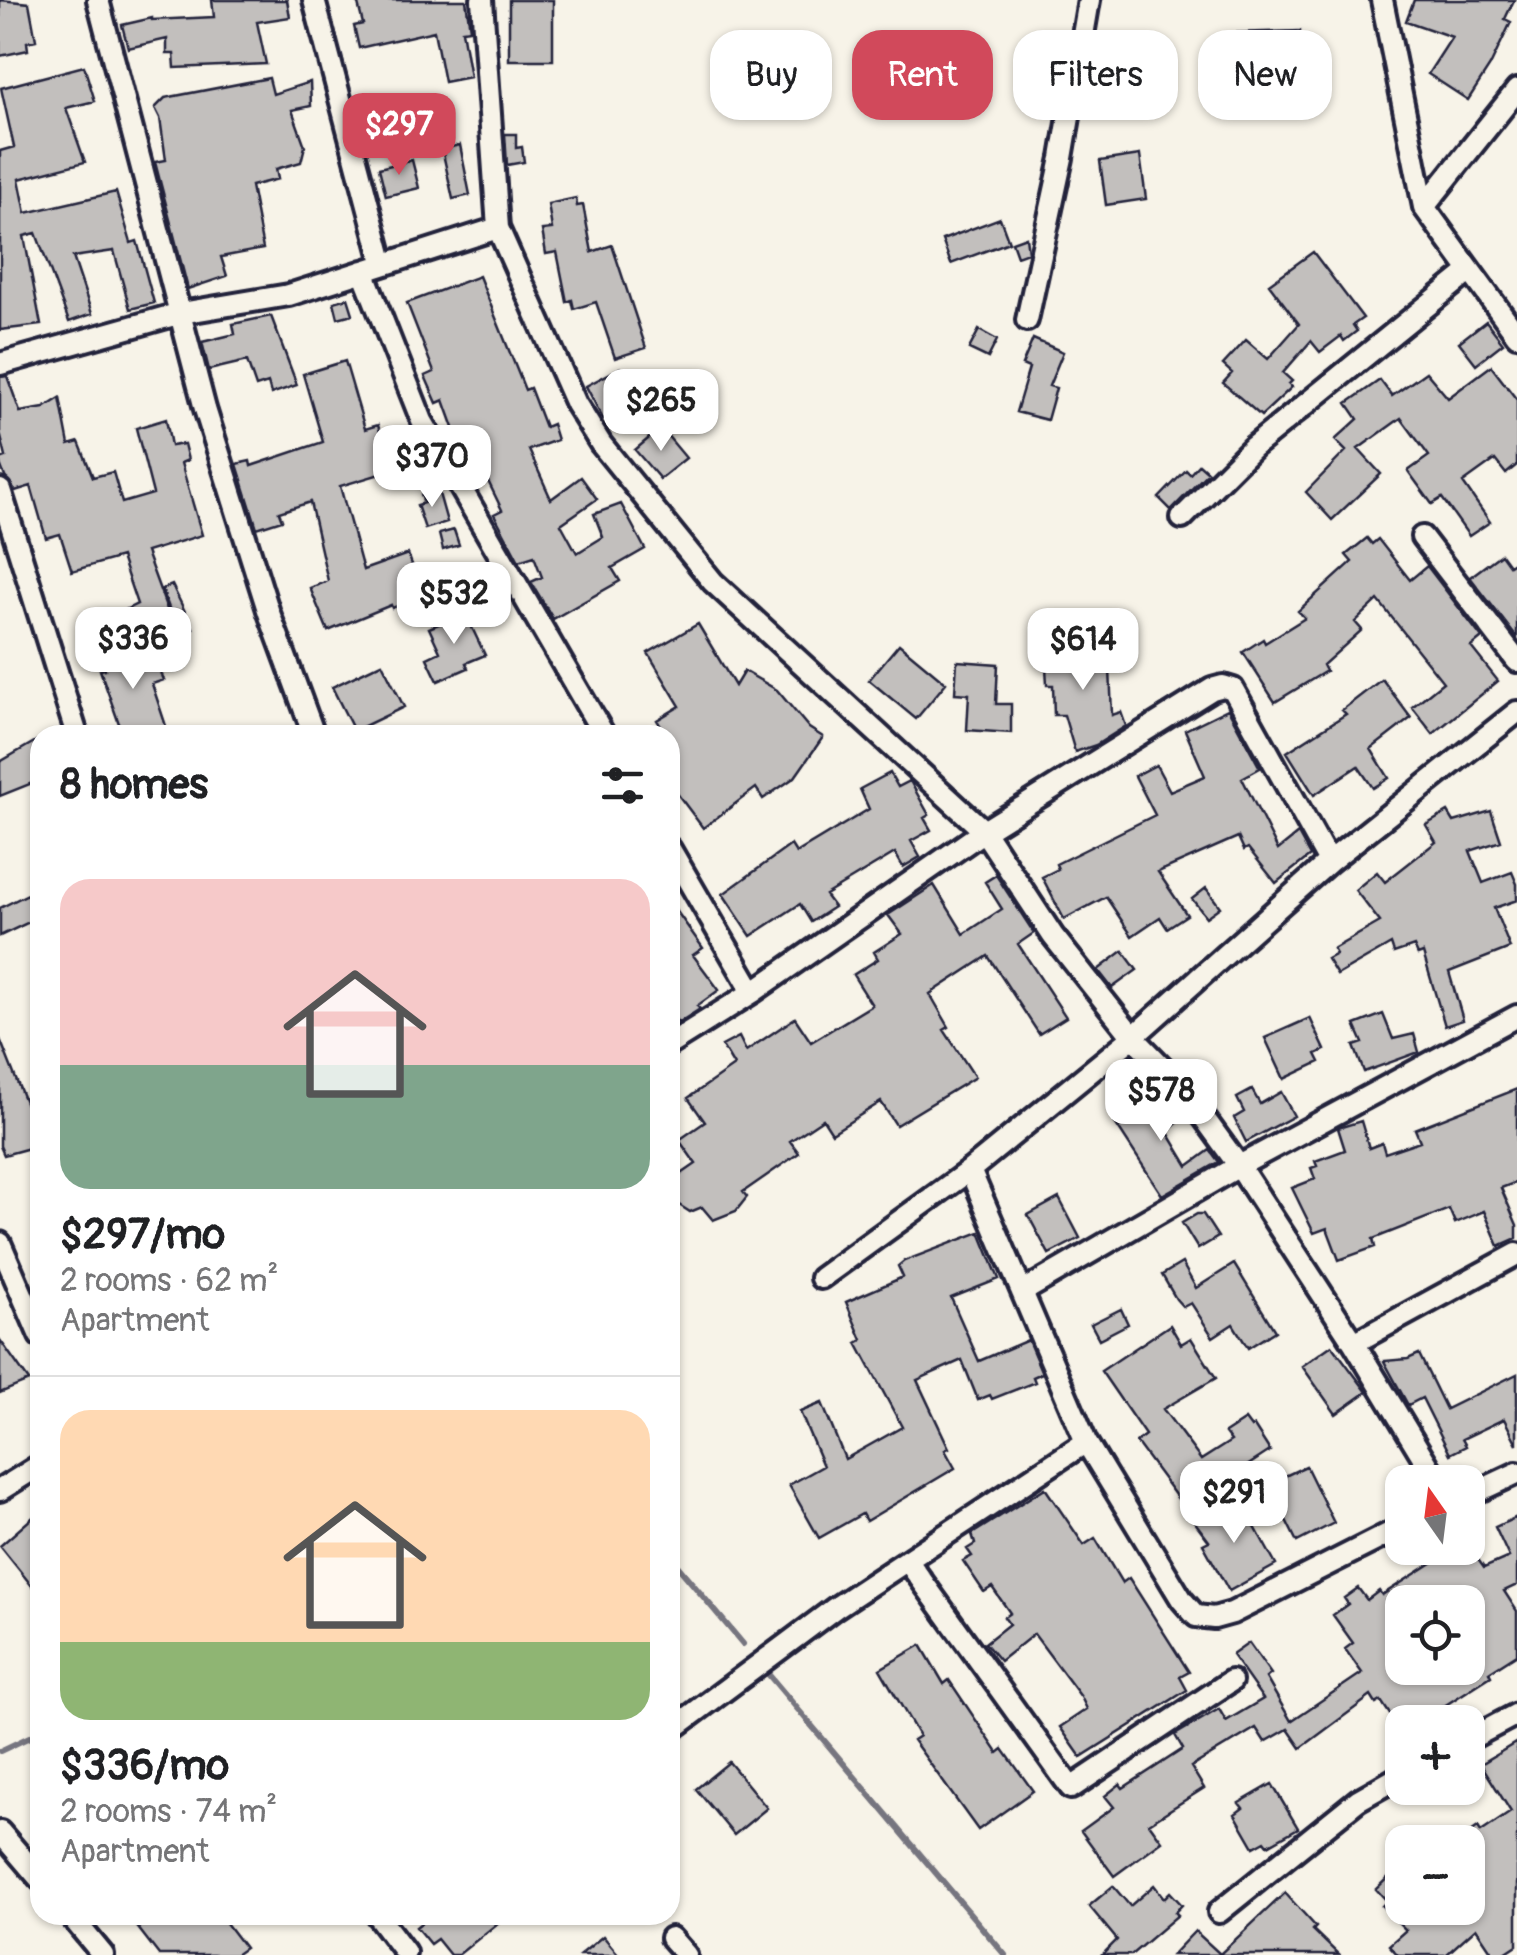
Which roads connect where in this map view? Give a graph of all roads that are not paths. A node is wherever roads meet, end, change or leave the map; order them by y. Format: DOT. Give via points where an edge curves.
graph roads {
  1 [pos="98,0"];
  2 [pos="314,0"];
  3 [pos="482,0"];
  4 [pos="1088,0"];
  5 [pos="1382,0"];
  6 [pos="1517,90"];
  7 [pos="1424,207"];
  8 [pos="498,228"];
  9 [pos="384,262"];
  10 [pos="1470,270"];
  11 [pos="363,271"];
  12 [pos="182,313"];
  13 [pos="1028,320"];
  14 [pos="1517,335"];
  15 [pos="0,364"];
  16 [pos="0,490"];
  17 [pos="1182,518"];
  18 [pos="1422,537"];
  19 [pos="1517,661"];
  20 [pos="1517,712"];
  21 [pos="74,725"];
  22 [pos="310,725"];
  23 [pos="598,725"];
  24 [pos="984,830"];
  25 [pos="1330,862"];
  26 [pos="680,866"];
  27 [pos="753,992"];
  28 [pos="1517,1016"];
  29 [pos="1133,1037"];
  30 [pos="680,1038"];
  31 [pos="1239,1166"];
  32 [pos="970,1170"];
  33 [pos="0,1243"];
  34 [pos="1517,1254"];
  35 [pos="821,1278"];
  36 [pos="1022,1292"];
  37 [pos="30,1313"];
  38 [pos="1354,1343"];
  39 [pos="1086,1442"];
  40 [pos="1428,1465"];
  41 [pos="30,1471"];
  42 [pos="1517,1473"];
  43 [pos="1485,1488"];
  44 [pos="0,1490"];
  45 [pos="1385,1536"];
  46 [pos="907,1560"];
  47 [pos="1231,1681"];
  48 [pos="1517,1714"];
  49 [pos="680,1724"];
  50 [pos="1485,1731"];
  51 [pos="1385,1785"];
  52 [pos="0,1832"];
  53 [pos="30,1867"];
  54 [pos="1219,1912"];
  55 [pos="78,1925"];
  56 [pos="384,1925"];
  57 [pos="670,1938"];
  58 [pos="404,1954"];
  59 [pos="103,1955"];
  60 [pos="686,1955"];
  1 -- 12 [label="street"];
  2 -- 9 [label="street"];
  3 -- 8 [label="street"];
  4 -- 13 [label="street"];
  5 -- 7 [label="street"];
  6 -- 7 [label="street"];
  7 -- 10 [label="street"];
  8 -- 9 [label="street"];
  8 -- 24 [label="street" via="576,404 712,582"];
  9 -- 11 [label="street"];
  10 -- 14 [label="street"];
  10 -- 17 [label="street" via="1254,448"];
  11 -- 12 [label="street" via="290,295"];
  11 -- 23 [label="street" via="422,421"];
  12 -- 15 [label="street"];
  12 -- 22 [label="street" via="227,483"];
  16 -- 21 [label="street"];
  18 -- 19 [label="street"];
  20 -- 25 [label="street"];
  24 -- 25 [label="street" via="1224,686 1234,689"];
  24 -- 27 [label="street"];
  24 -- 29 [label="street" via="1052,936"];
  25 -- 29 [label="street"];
  26 -- 27 [label="street"];
  27 -- 30 [label="street"];
  28 -- 31 [label="street"];
  29 -- 31 [label="street" via="1181,1086"];
  29 -- 32 [label="street"];
  31 -- 36 [label="street"];
  31 -- 38 [label="street"];
  32 -- 35 [label="street"];
  32 -- 36 [label="street"];
  33 -- 37 [label="street"];
  34 -- 38 [label="street"];
  36 -- 39 [label="street"];
  38 -- 40 [label="street"];
  39 -- 45 [label="street" via="1196,1616 1232,1612"];
  39 -- 46 [label="street"];
  41 -- 44 [label="street"];
  42 -- 43 [label="street"];
  46 -- 47 [label="street" via="1071,1788"];
  46 -- 49 [label="street"];
  48 -- 50 [label="street"];
  51 -- 54 [label="street"];
  52 -- 53 [label="street"];
  55 -- 59 [label="street"];
  56 -- 58 [label="street"];
  57 -- 60 [label="street"];
}
